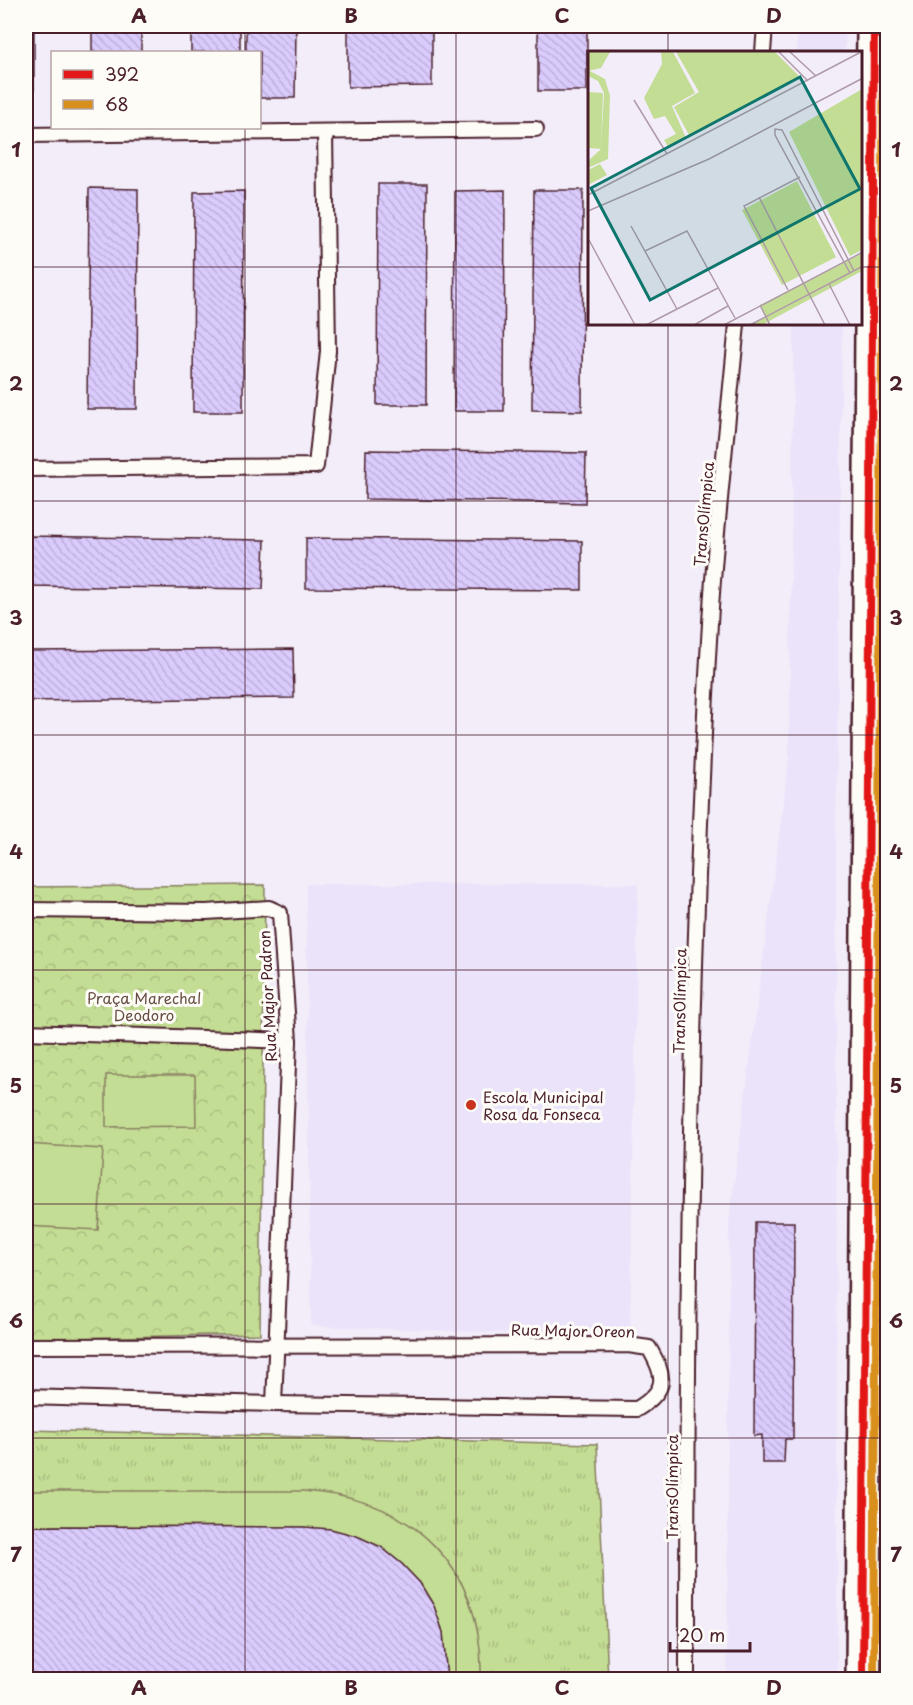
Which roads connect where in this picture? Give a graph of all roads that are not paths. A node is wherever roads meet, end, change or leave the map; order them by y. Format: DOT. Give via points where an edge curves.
graph roads {
  1 [pos="765,26"];
  2 [pos="874,26"];
  3 [pos="763,51"];
  4 [pos="536,129"];
  5 [pos="325,132"];
  6 [pos="26,135"];
  7 [pos="737,326"];
  8 [pos="26,470"];
  9 [pos="879,596"];
  10 [pos="26,910"];
  11 [pos="26,1032"];
  12 [pos="288,1041"];
  13 [pos="276,1345"];
  14 [pos="26,1346"];
  15 [pos="26,1397"];
  16 [pos="274,1404"];
  17 [pos="687,1680"];
  18 [pos="863,1680"];
  1 -- 3 [label="lane"];
  2 -- 9 [label="street"];
  4 -- 5 [label="lane"];
  5 -- 6 [label="lane"];
  5 -- 8 [label="lane" via="328,351 316,466"];
  7 -- 17 [label="lane, TransOlímpica" via="710,619 699,848 687,1342"];
  9 -- 18 [label="street"];
  10 -- 12 [label="lane, Rua Major Padron" via="206,912 269,908 280,913"];
  11 -- 12 [label="lane"];
  12 -- 13 [label="lane, Rua Major Padron"];
  13 -- 14 [label="lane, Rua Major Oreon"];
  13 -- 16 [label="lane, Rua Major Padron"];
  13 -- 16 [label="lane, Rua Major Oreon" via="628,1345 649,1348 661,1369 661,1384 654,1398 637,1409"];
  15 -- 16 [label="lane, Rua Major Oreon"];
}
